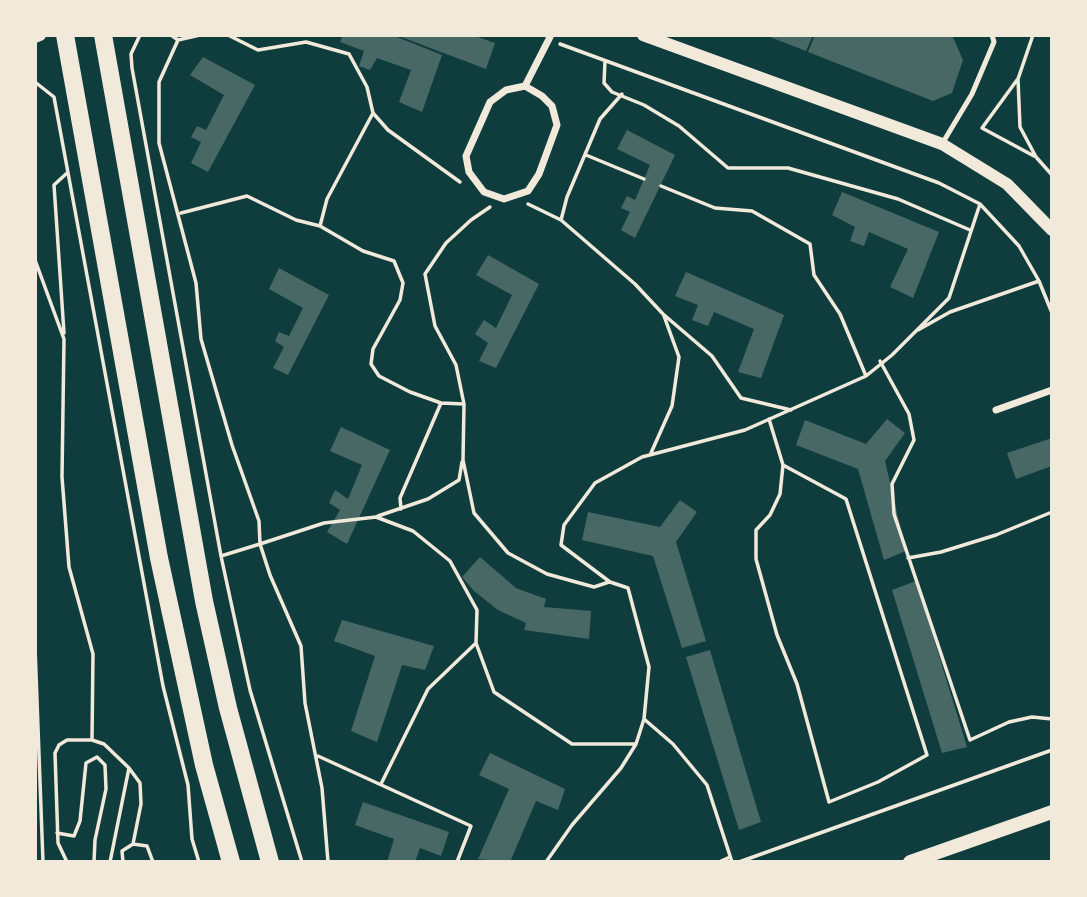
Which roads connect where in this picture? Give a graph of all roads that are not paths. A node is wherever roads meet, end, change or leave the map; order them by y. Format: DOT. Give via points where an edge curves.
graph roads {
  1 [pos="40,35"];
  2 [pos="65,35"];
  3 [pos="103,35"];
  4 [pos="643,35"];
  5 [pos="992,35"];
  6 [pos="35,37"];
  7 [pos="550,37"];
  8 [pos="525,86"];
  9 [pos="942,144"];
  10 [pos="1052,230"];
  11 [pos="1052,390"];
  12 [pos="996,410"];
  13 [pos="1052,812"];
  14 [pos="231,862"];
  15 [pos="270,862"];
  16 [pos="910,862"];
  1 -- 6 [label="street"];
  2 -- 14 [label="main road" via="164,583 204,765"];
  3 -- 15 [label="main road" via="204,601"];
  4 -- 9 [label="street"];
  5 -- 9 [label="lane" via="994,42 972,94"];
  7 -- 8 [label="street"];
  8 -- 8 [label="street" via="552,106 557,125 528,191 504,199 484,192 469,172 466,156 490,102 506,90"];
  9 -- 10 [label="street" via="1007,184"];
  11 -- 12 [label="street"];
  13 -- 16 [label="main road"];
}
